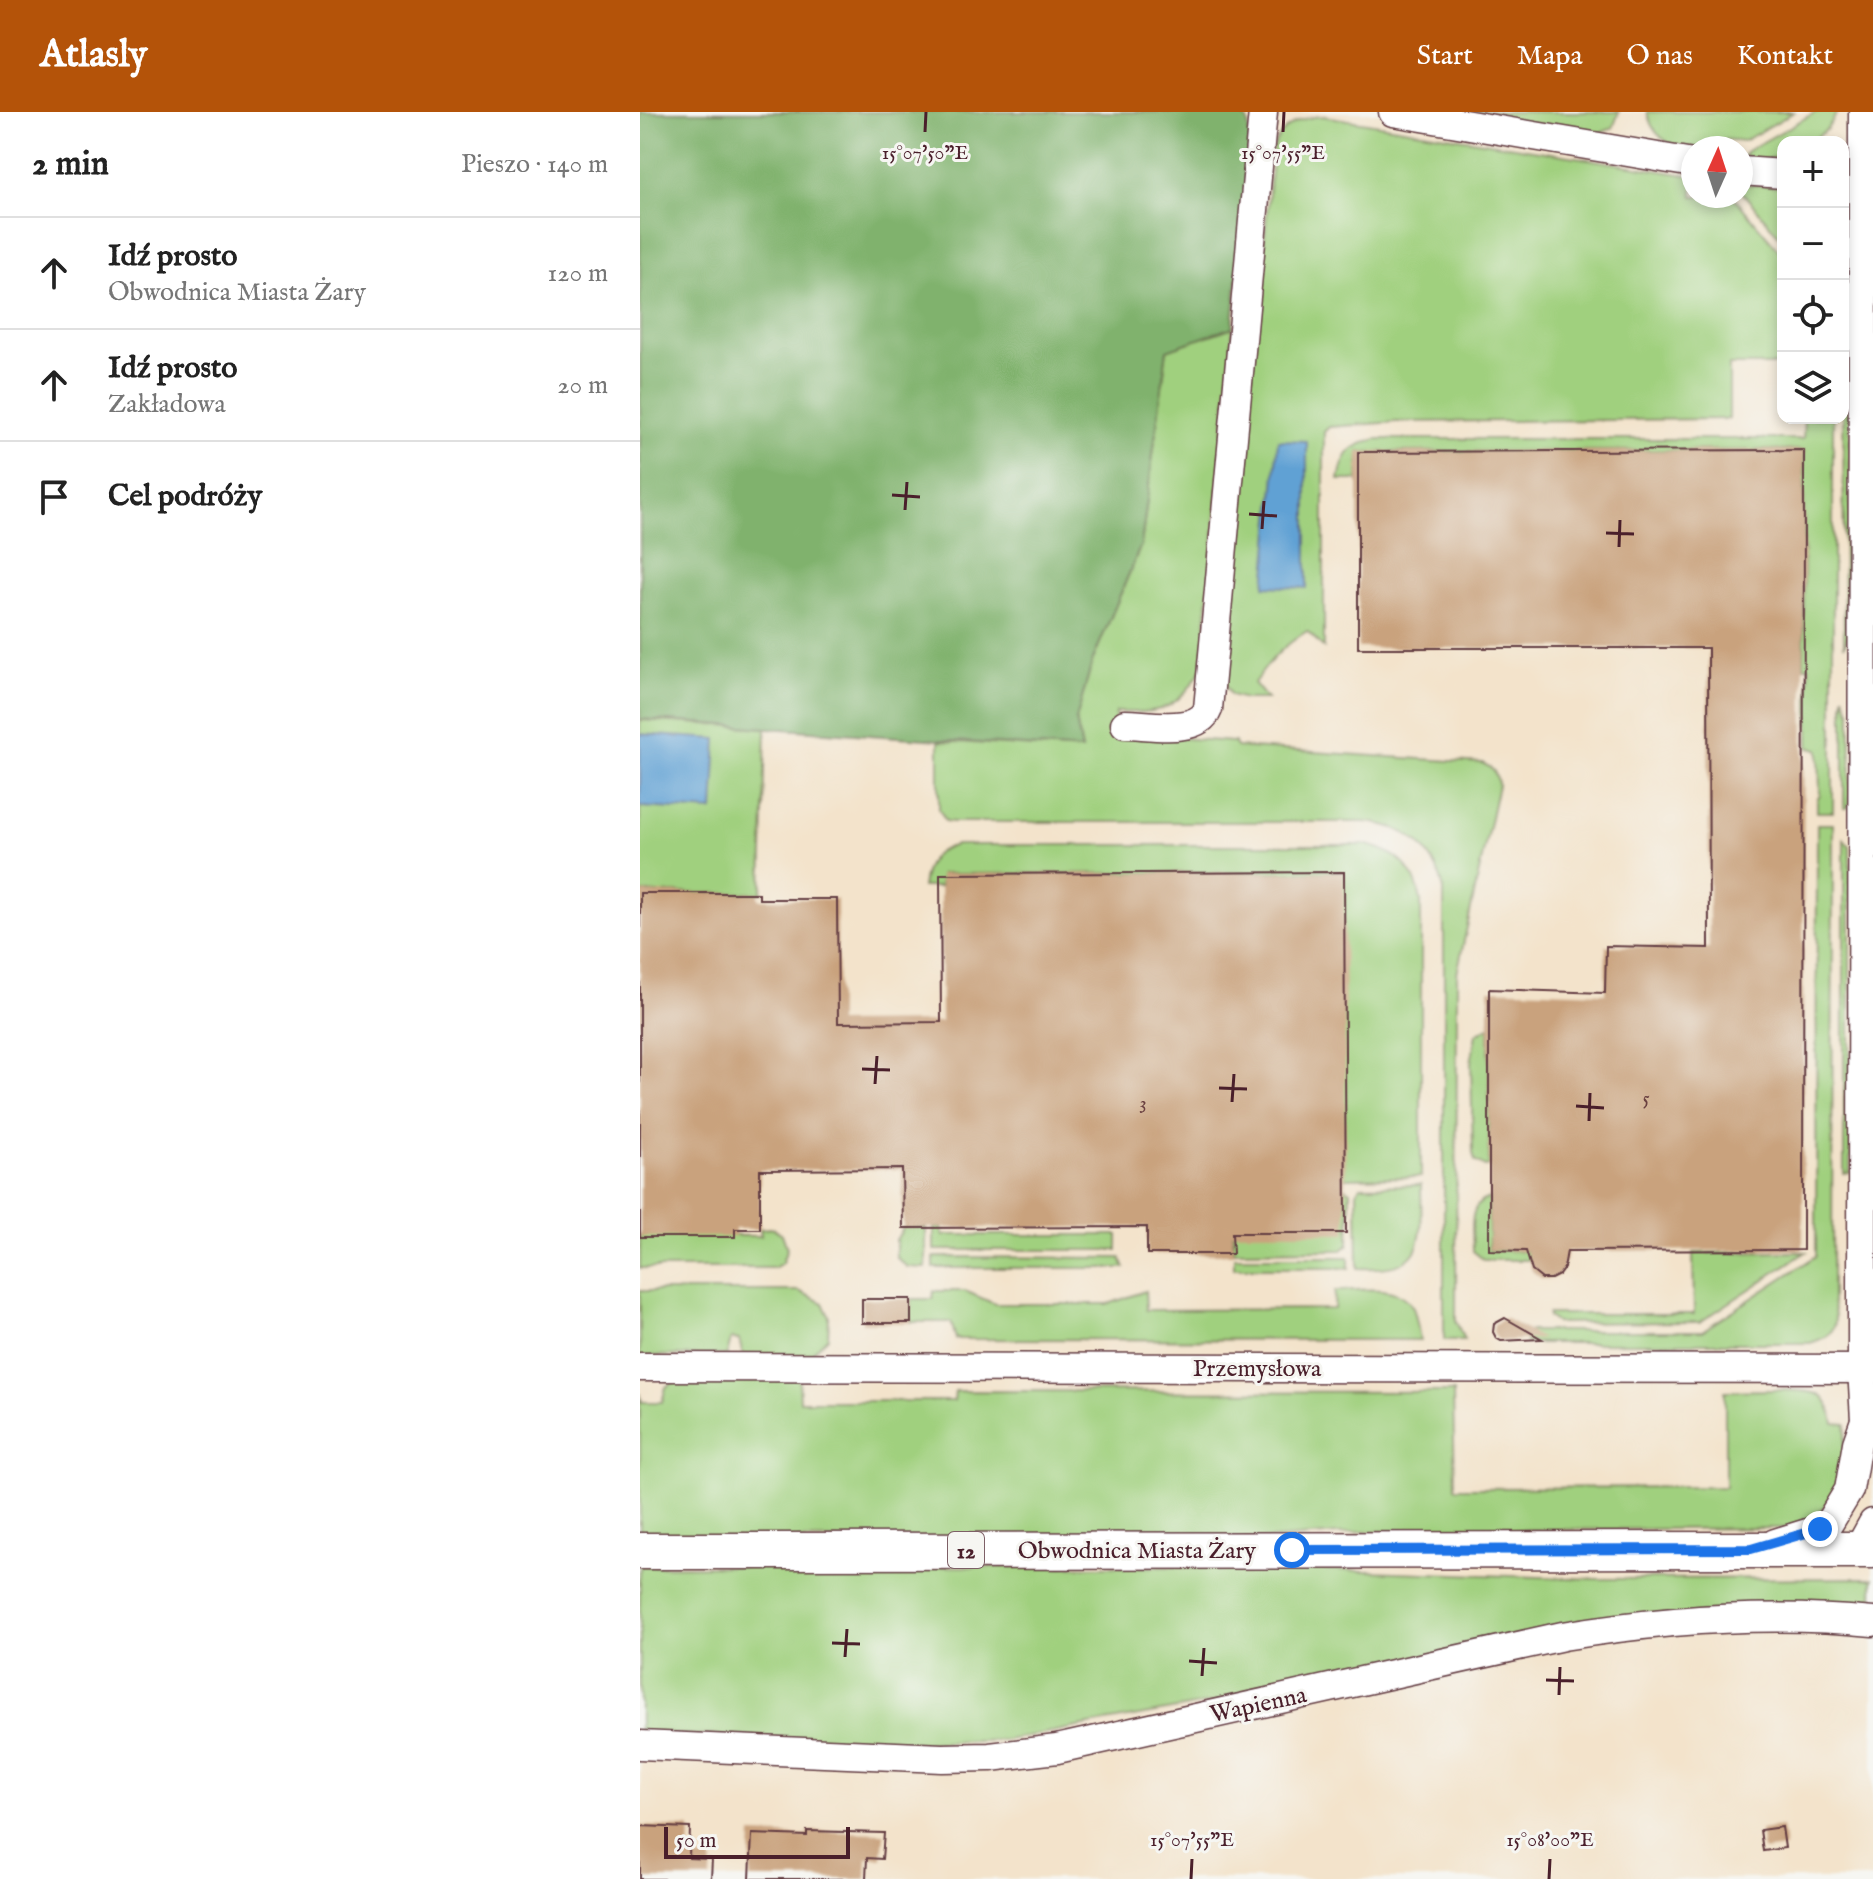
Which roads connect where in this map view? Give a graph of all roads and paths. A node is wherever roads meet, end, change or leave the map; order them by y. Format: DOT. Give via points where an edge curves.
graph roads {
  1 [pos="1263,112"];
  2 [pos="1393,112"];
  3 [pos="1863,112"];
  4 [pos="1681,161"];
  5 [pos="1753,172"];
  6 [pos="1777,174"];
  7 [pos="1860,179"];
  8 [pos="1125,724"];
  9 [pos="640,1367"];
  10 [pos="1868,1368"];
  11 [pos="1869,1433"];
  12 [pos="1849,1490"];
  13 [pos="1868,1541"];
  14 [pos="1751,1549"];
  15 [pos="640,1551"];
  16 [pos="1873,1622"];
  17 [pos="640,1745"];
  1 -- 8 [label="street" via="1208,709 1190,726"];
  2 -- 4 [label="street"];
  3 -- 7 [label="street"];
  5 -- 6 [label="street"];
  7 -- 10 [label="street"];
  9 -- 10 [label="street, Przemysłowa"];
  10 -- 11 [label="street"];
  11 -- 12 [label="street" via="1857,1443"];
  12 -- 13 [label="street" via="1849,1523"];
  12 -- 14 [label="street" via="1835,1516 1820,1529"];
  13 -- 14 [label="main road, Obwodnica Miasta Żary / 12"];
  14 -- 15 [label="main road, Obwodnica Miasta Żary / 12"];
  16 -- 17 [label="street, Wapienna" via="1745,1617 1613,1628 1057,1749 990,1757"];
}
